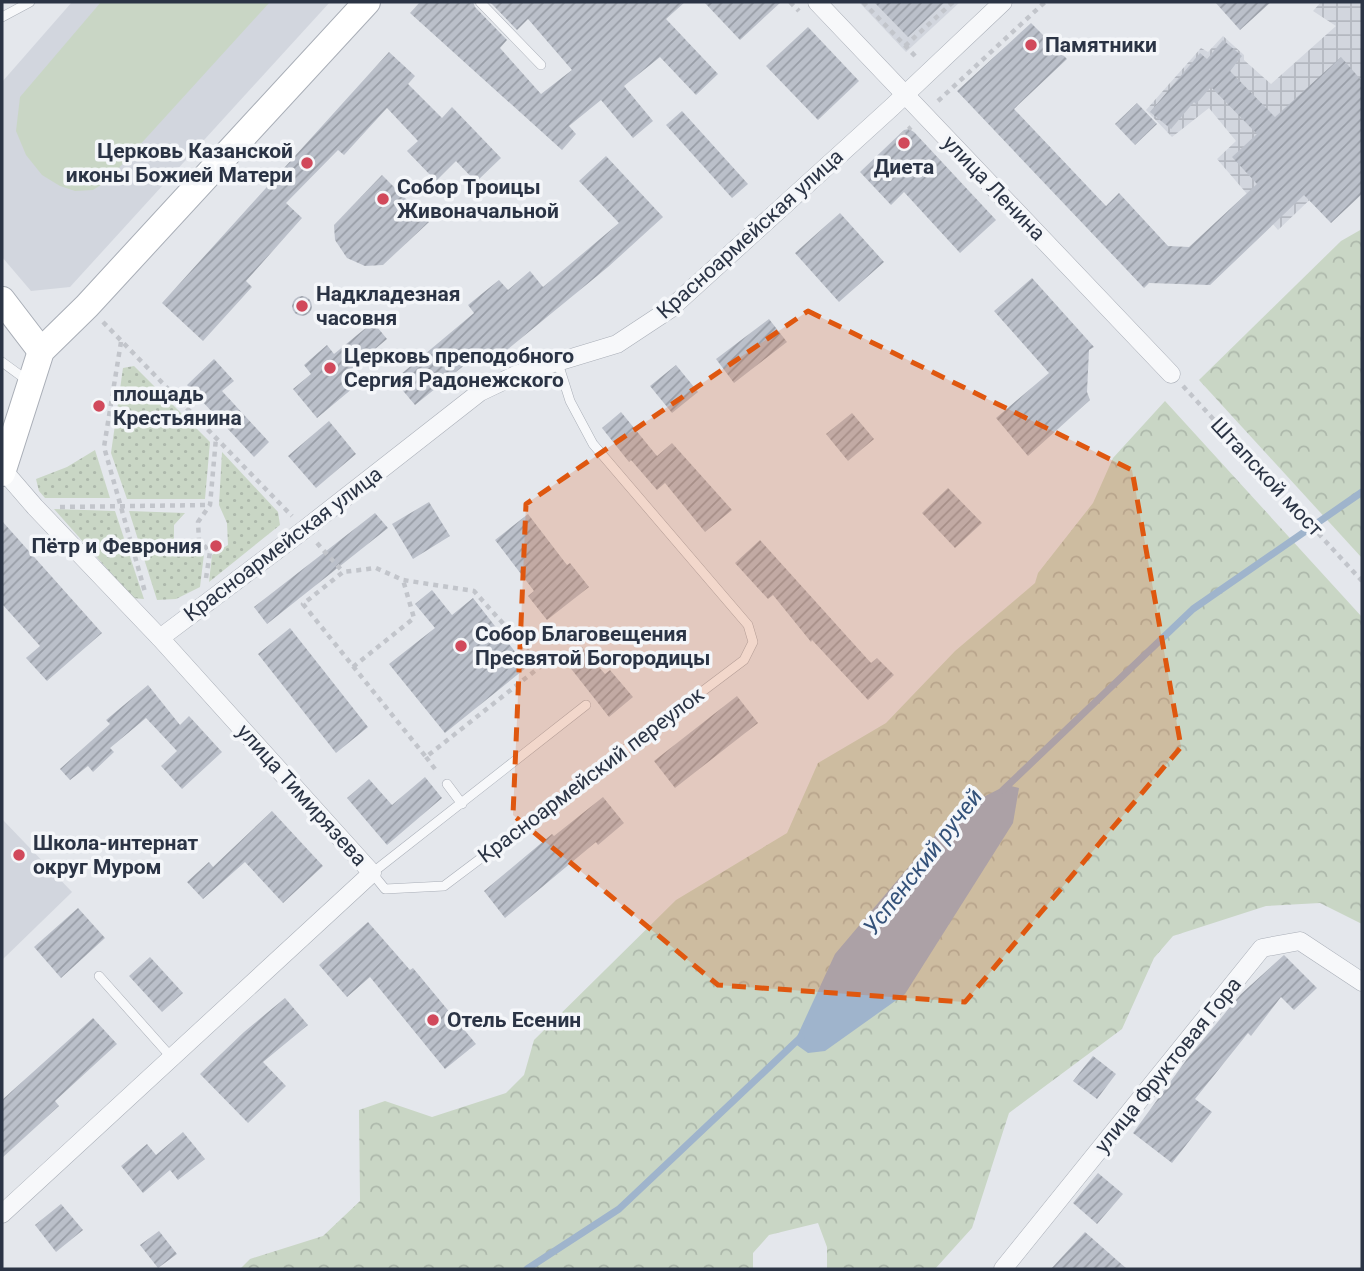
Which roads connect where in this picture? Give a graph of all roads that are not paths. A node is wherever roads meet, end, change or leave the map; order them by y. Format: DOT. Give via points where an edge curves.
graph roads {
  1 [pos="30,2"];
  2 [pos="367,2"];
  3 [pos="480,2"];
  4 [pos="817,2"];
  5 [pos="1003,2"];
  6 [pos="2,16"];
  7 [pos="541,65"];
  8 [pos="905,95"];
  9 [pos="2,300"];
  10 [pos="41,351"];
  11 [pos="2,362"];
  12 [pos="558,363"];
  13 [pos="1171,373"];
  14 [pos="31,383"];
  15 [pos="3,472"];
  16 [pos="160,638"];
  17 [pos="586,705"];
  18 [pos="447,784"];
  19 [pos="462,804"];
  20 [pos="372,873"];
  21 [pos="99,976"];
  22 [pos="1362,982"];
  23 [pos="172,1058"];
  24 [pos="2,1214"];
  25 [pos="1003,1269"];
  1 -- 6 [label="lane"];
  2 -- 10 [label="street"];
  3 -- 7 [label="lane"];
  4 -- 8 [label="street, улица Ленина"];
  5 -- 8 [label="street, Красноармейская улица"];
  8 -- 12 [label="street, Красноармейская улица" via="670,309 617,344"];
  8 -- 13 [label="street, улица Ленина"];
  9 -- 10 [label="street"];
  10 -- 14 [label="street"];
  11 -- 14 [label="lane"];
  12 -- 16 [label="street, Красноармейская улица" via="518,374 480,392"];
  12 -- 20 [label="lane, Красноармейский переулок" via="570,401 593,444 748,625 753,642 744,660 444,886 385,889"];
  14 -- 15 [label="street"];
  15 -- 16 [label="street, улица Тимирязева"];
  16 -- 20 [label="street, улица Тимирязева"];
  17 -- 19 [label="lane"];
  18 -- 19 [label="lane"];
  19 -- 20 [label="lane"];
  20 -- 23 [label="street, улица Тимирязева"];
  21 -- 23 [label="lane"];
  22 -- 25 [label="street, улица Фруктовая Гора" via="1300,941 1262,948"];
  23 -- 24 [label="street, улица Тимирязева"];
}
